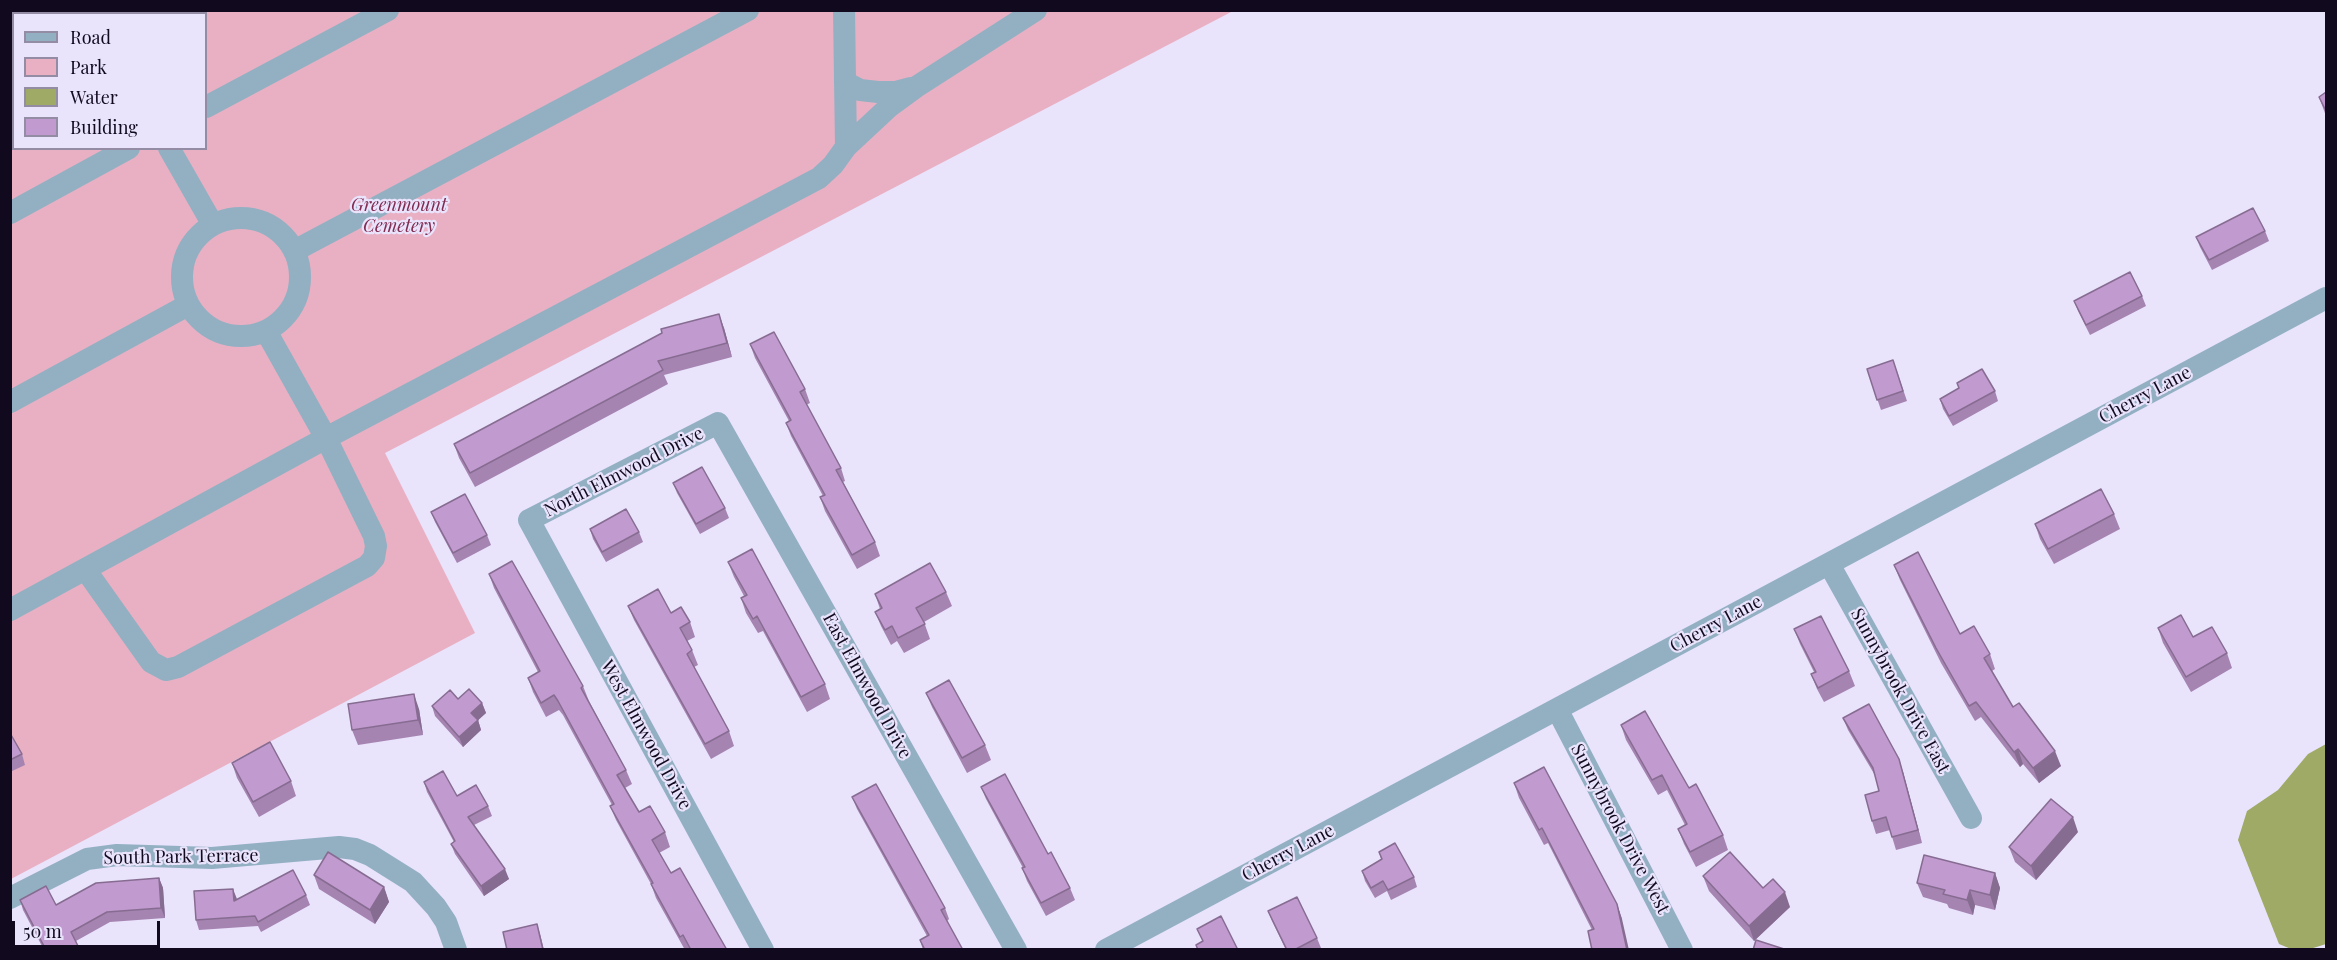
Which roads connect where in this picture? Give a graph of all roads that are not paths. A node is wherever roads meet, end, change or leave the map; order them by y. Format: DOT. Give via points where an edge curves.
graph roads {
  1 [pos="388,10"];
  2 [pos="748,10"];
  3 [pos="844,10"];
  4 [pos="1036,10"];
  5 [pos="845,82"];
  6 [pos="916,87"];
  7 [pos="207,106"];
  8 [pos="846,147"];
  9 [pos="125,150"];
  10 [pos="170,150"];
  11 [pos="10,213"];
  12 [pos="213,225"];
  13 [pos="294,251"];
  14 [pos="2326,298"];
  15 [pos="188,305"];
  16 [pos="266,331"];
  17 [pos="10,402"];
  18 [pos="718,423"];
  19 [pos="326,438"];
  20 [pos="529,520"];
  21 [pos="1829,564"];
  22 [pos="85,569"];
  23 [pos="10,610"];
  24 [pos="1557,709"];
  25 [pos="1971,818"];
  26 [pos="10,897"];
  27 [pos="456,950"];
  28 [pos="763,950"];
  29 [pos="1016,950"];
  30 [pos="1106,950"];
  31 [pos="1682,950"];
  1 -- 7 [label="street"];
  2 -- 13 [label="street"];
  3 -- 5 [label="street"];
  4 -- 6 [label="street"];
  5 -- 6 [label="street" via="860,90 878,92"];
  5 -- 8 [label="street"];
  6 -- 8 [label="street"];
  8 -- 19 [label="street" via="819,178"];
  9 -- 11 [label="street"];
  10 -- 12 [label="street"];
  12 -- 13 [label="street" via="239,218 256,220 277,231"];
  12 -- 15 [label="street" via="194,242 186,257 182,273"];
  13 -- 16 [label="street" via="300,277 298,295 290,312"];
  14 -- 21 [label="street, Cherry Lane"];
  15 -- 16 [label="street" via="216,331 235,336"];
  15 -- 17 [label="street"];
  16 -- 19 [label="street"];
  18 -- 20 [label="street, North Elmwood Drive"];
  18 -- 29 [label="street, East Elmwood Drive"];
  19 -- 22 [label="street"];
  19 -- 22 [label="street" via="374,536 374,558 367,566 166,670 151,662"];
  20 -- 28 [label="street, West Elmwood Drive"];
  21 -- 24 [label="street, Cherry Lane"];
  21 -- 25 [label="street, Sunnybrook Drive East"];
  22 -- 23 [label="street"];
  24 -- 30 [label="street, Cherry Lane"];
  24 -- 31 [label="street, Sunnybrook Drive West"];
  26 -- 27 [label="street, South Park Terrace" via="87,860 117,855 212,858 339,847 356,849 413,882 446,922"];
}
